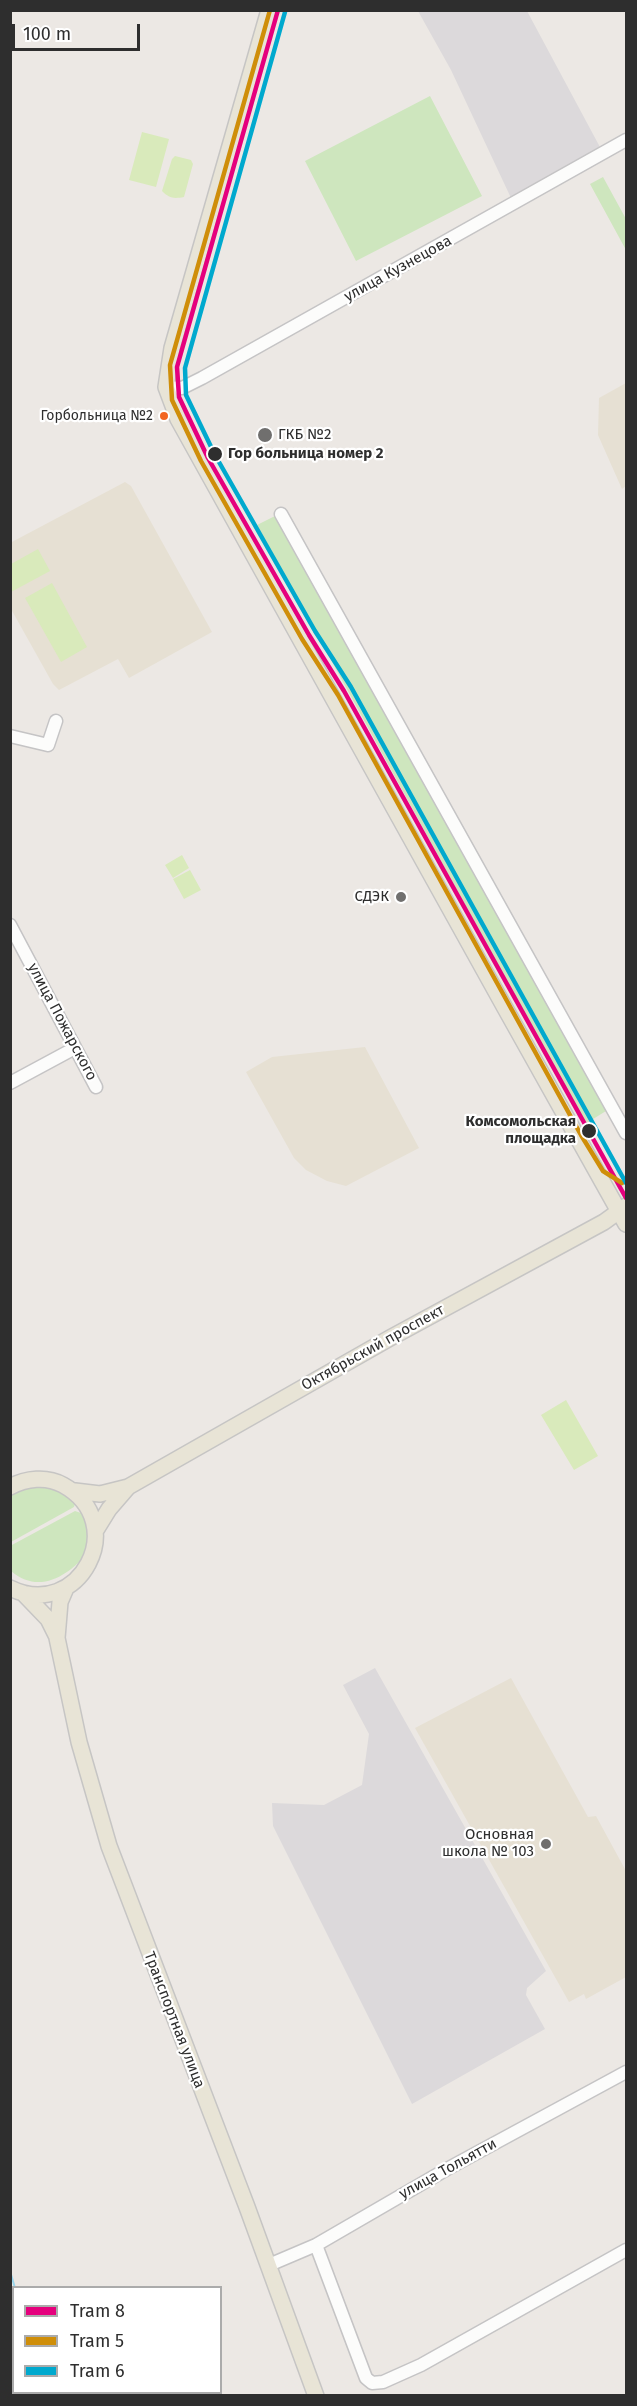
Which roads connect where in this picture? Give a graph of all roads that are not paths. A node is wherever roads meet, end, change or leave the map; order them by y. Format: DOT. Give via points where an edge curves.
graph roads {
  1 [pos="269,10"];
  2 [pos="627,141"];
  3 [pos="166,387"];
  4 [pos="281,514"];
  5 [pos="56,721"];
  6 [pos="10,736"];
  7 [pos="10,925"];
  8 [pos="75,1048"];
  9 [pos="10,1083"];
  10 [pos="96,1087"];
  11 [pos="627,1133"];
  12 [pos="625,1213"];
  13 [pos="13,1483"];
  14 [pos="128,1487"];
  15 [pos="75,1491"];
  16 [pos="96,1530"];
  17 [pos="66,1588"];
  18 [pos="17,1590"];
  19 [pos="57,1638"];
  20 [pos="627,2072"];
  21 [pos="316,2245"];
  22 [pos="627,2250"];
  23 [pos="268,2265"];
  24 [pos="316,2396"];
  1 -- 3 [label="main road" via="172,348"];
  2 -- 3 [label="street, улица Кузнецова" via="202,378 182,388"];
  3 -- 12 [label="main road" via="178,419 290,623"];
  4 -- 11 [label="street"];
  5 -- 6 [label="street" via="48,744"];
  7 -- 8 [label="street, улица Пожарского"];
  8 -- 9 [label="street"];
  8 -- 10 [label="street, улица Пожарского"];
  12 -- 14 [label="main road, Октябрьский проспект" via="370,1349"];
  13 -- 15 [label="main road, Октябрьский проспект" via="38,1479 57,1482"];
  14 -- 15 [label="main road, Октябрьский проспект" via="100,1494"];
  14 -- 16 [label="main road, Октябрьский проспект"];
  15 -- 16 [label="main road"];
  16 -- 17 [label="main road" via="96,1547 90,1563"];
  17 -- 18 [label="main road" via="38,1595"];
  17 -- 19 [label="main road, Транспортная улица" via="60,1602"];
  18 -- 19 [label="main road, Транспортная улица" via="48,1619"];
  19 -- 23 [label="main road, Транспортная улица" via="79,1742 109,1846"];
  20 -- 21 [label="street, улица Тольятти"];
  21 -- 22 [label="street" via="366,2378 372,2383 421,2365"];
  21 -- 23 [label="street, улица Тольятти"];
  23 -- 24 [label="main road, Транспортная улица"];
}
